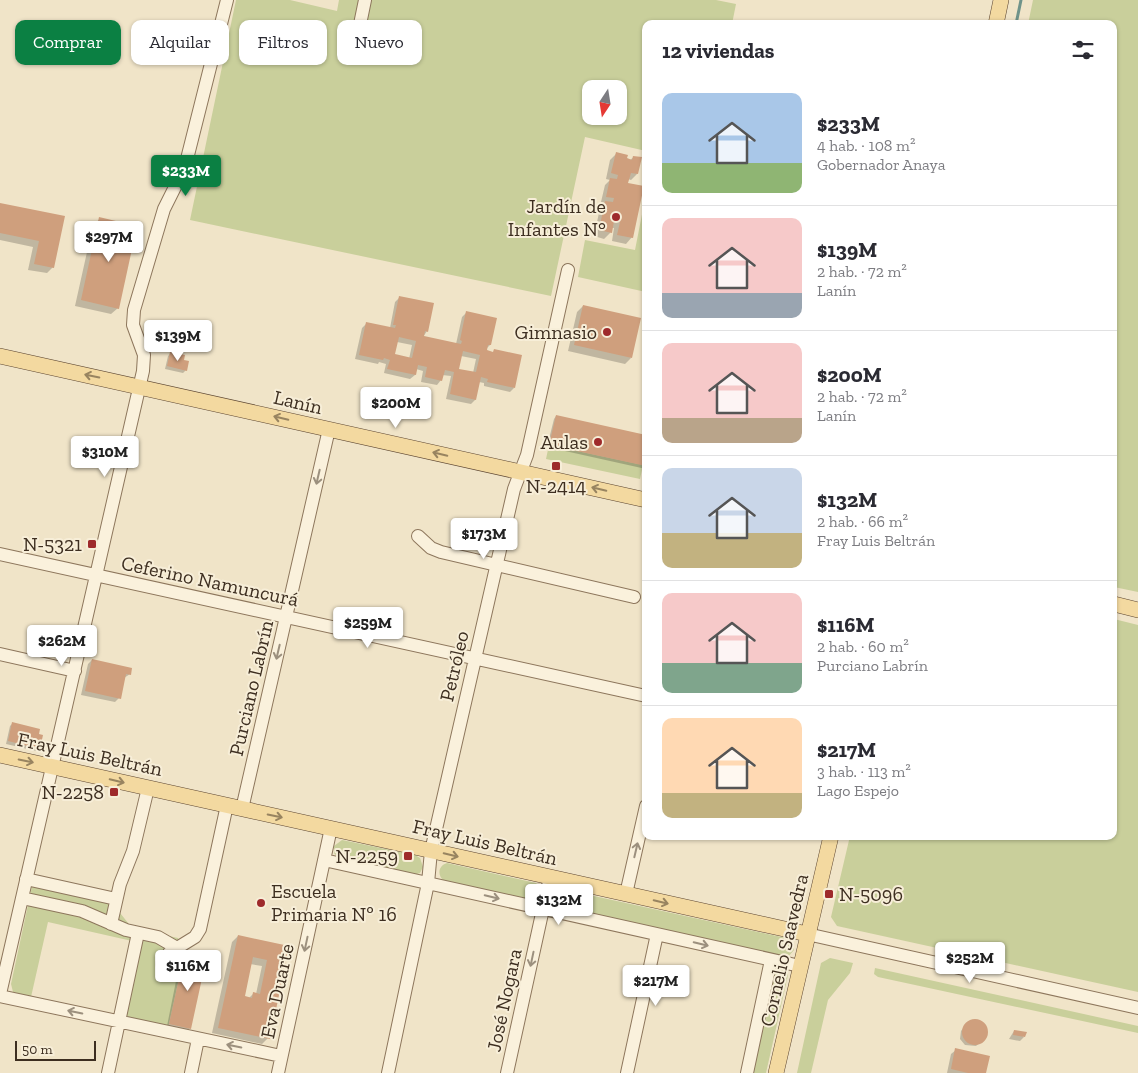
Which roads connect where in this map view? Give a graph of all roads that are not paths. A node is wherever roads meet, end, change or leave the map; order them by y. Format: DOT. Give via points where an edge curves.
graph roads {
  1 [pos="227,0"];
  2 [pos="364,0"];
  3 [pos="1001,0"];
  4 [pos="360,20"];
  5 [pos="997,20"];
  6 [pos="568,270"];
  7 [pos="0,356"];
  8 [pos="139,387"];
  9 [pos="329,429"];
  10 [pos="521,472"];
  11 [pos="642,499"];
  12 [pos="418,536"];
  13 [pos="0,554"];
  14 [pos="497,565"];
  15 [pos="97,575"];
  16 [pos="634,597"];
  17 [pos="1117,605"];
  18 [pos="1138,610"];
  19 [pos="286,617"];
  20 [pos="0,654"];
  21 [pos="475,659"];
  22 [pos="75,671"];
  23 [pos="642,695"];
  24 [pos="0,755"];
  25 [pos="52,766"];
  26 [pos="148,788"];
  27 [pos="227,805"];
  28 [pos="242,809"];
  29 [pos="642,824"];
  30 [pos="331,828"];
  31 [pos="830,840"];
  32 [pos="431,851"];
  33 [pos="324,860"];
  34 [pos="550,877"];
  35 [pos="26,879"];
  36 [pos="428,883"];
  37 [pos="626,894"];
  38 [pos="22,898"];
  39 [pos="116,899"];
  40 [pos="543,909"];
  41 [pos="111,924"];
  42 [pos="138,933"];
  43 [pos="657,934"];
  44 [pos="807,934"];
  45 [pos="6,939"];
  46 [pos="177,948"];
  47 [pos="771,960"];
  48 [pos="162,964"];
  49 [pos="800,966"];
  50 [pos="0,995"];
  51 [pos="1138,1008"];
  52 [pos="119,1022"];
  53 [pos="198,1038"];
  54 [pos="281,1056"];
  55 [pos="108,1073"];
  56 [pos="191,1073"];
  57 [pos="278,1073"];
  58 [pos="388,1073"];
  59 [pos="507,1073"];
  60 [pos="628,1073"];
  61 [pos="747,1073"];
  62 [pos="776,1073"];
  1 -- 8 [label="street" via="187,159 164,209 134,310 133,325 144,355"];
  2 -- 4 [label="street"];
  3 -- 5 [label="main road"];
  6 -- 10 [label="street, Petróleo"];
  8 -- 7 [label="main road, Lanín, one-way"];
  9 -- 8 [label="main road, Lanín, one-way"];
  8 -- 15 [label="street"];
  10 -- 9 [label="main road, Lanín, one-way"];
  9 -- 19 [label="street, Purciano Labrín, one-way"];
  11 -- 10 [label="main road, Lanín, one-way"];
  10 -- 14 [label="street, Petróleo" via="514,489"];
  12 -- 14 [label="street" via="436,551"];
  13 -- 15 [label="street, Ceferino Namuncurá"];
  14 -- 16 [label="street"];
  14 -- 21 [label="street, Petróleo"];
  15 -- 19 [label="street, Ceferino Namuncurá"];
  15 -- 22 [label="street"];
  17 -- 18 [label="main road"];
  19 -- 21 [label="street, Ceferino Namuncurá"];
  19 -- 28 [label="street, Purciano Labrín, one-way"];
  20 -- 22 [label="street"];
  21 -- 23 [label="street, Ceferino Namuncurá"];
  21 -- 32 [label="street, Petróleo"];
  22 -- 25 [label="street"];
  24 -- 25 [label="main road, Fray Luis Beltrán, one-way"];
  25 -- 26 [label="main road, Fray Luis Beltrán, one-way"];
  25 -- 35 [label="street"];
  26 -- 27 [label="main road, Fray Luis Beltrán"];
  26 -- 39 [label="street" via="133,851"];
  27 -- 28 [label="main road, Fray Luis Beltrán"];
  27 -- 46 [label="street" via="200,929 195,937"];
  28 -- 30 [label="main road, Fray Luis Beltrán, one-way"];
  37 -- 29 [label="street, one-way"];
  30 -- 32 [label="main road, Fray Luis Beltrán"];
  30 -- 33 [label="street, Eva Duarte"];
  31 -- 44 [label="main road, Cornelio Saavedra"];
  32 -- 34 [label="main road, Fray Luis Beltrán, one-way"];
  32 -- 36 [label="street, Petróleo"];
  33 -- 36 [label="street"];
  33 -- 54 [label="street, Eva Duarte, one-way"];
  34 -- 37 [label="main road, Fray Luis Beltrán"];
  34 -- 40 [label="street, José Nogara"];
  35 -- 38 [label="street"];
  35 -- 39 [label="street"];
  36 -- 40 [label="street, one-way"];
  36 -- 58 [label="street, Petróleo"];
  37 -- 44 [label="main road, Fray Luis Beltrán, one-way"];
  38 -- 41 [label="street" via="82,911"];
  38 -- 45 [label="street"];
  39 -- 41 [label="street"];
  40 -- 43 [label="street"];
  40 -- 59 [label="street, José Nogara, one-way"];
  41 -- 42 [label="street"];
  42 -- 46 [label="street" via="158,937"];
  42 -- 52 [label="street"];
  43 -- 47 [label="street, one-way"];
  43 -- 60 [label="street"];
  44 -- 49 [label="main road, Cornelio Saavedra"];
  44 -- 51 [label="street, Fray Luis Beltrán"];
  45 -- 50 [label="street"];
  46 -- 48 [label="street"];
  47 -- 49 [label="street"];
  47 -- 61 [label="street, Cornelio Saavedra"];
  49 -- 62 [label="main road, Cornelio Saavedra"];
  52 -- 50 [label="street, one-way"];
  52 -- 53 [label="street"];
  52 -- 55 [label="street"];
  54 -- 53 [label="street, one-way"];
  53 -- 56 [label="street"];
  54 -- 57 [label="street, Eva Duarte"];
}
